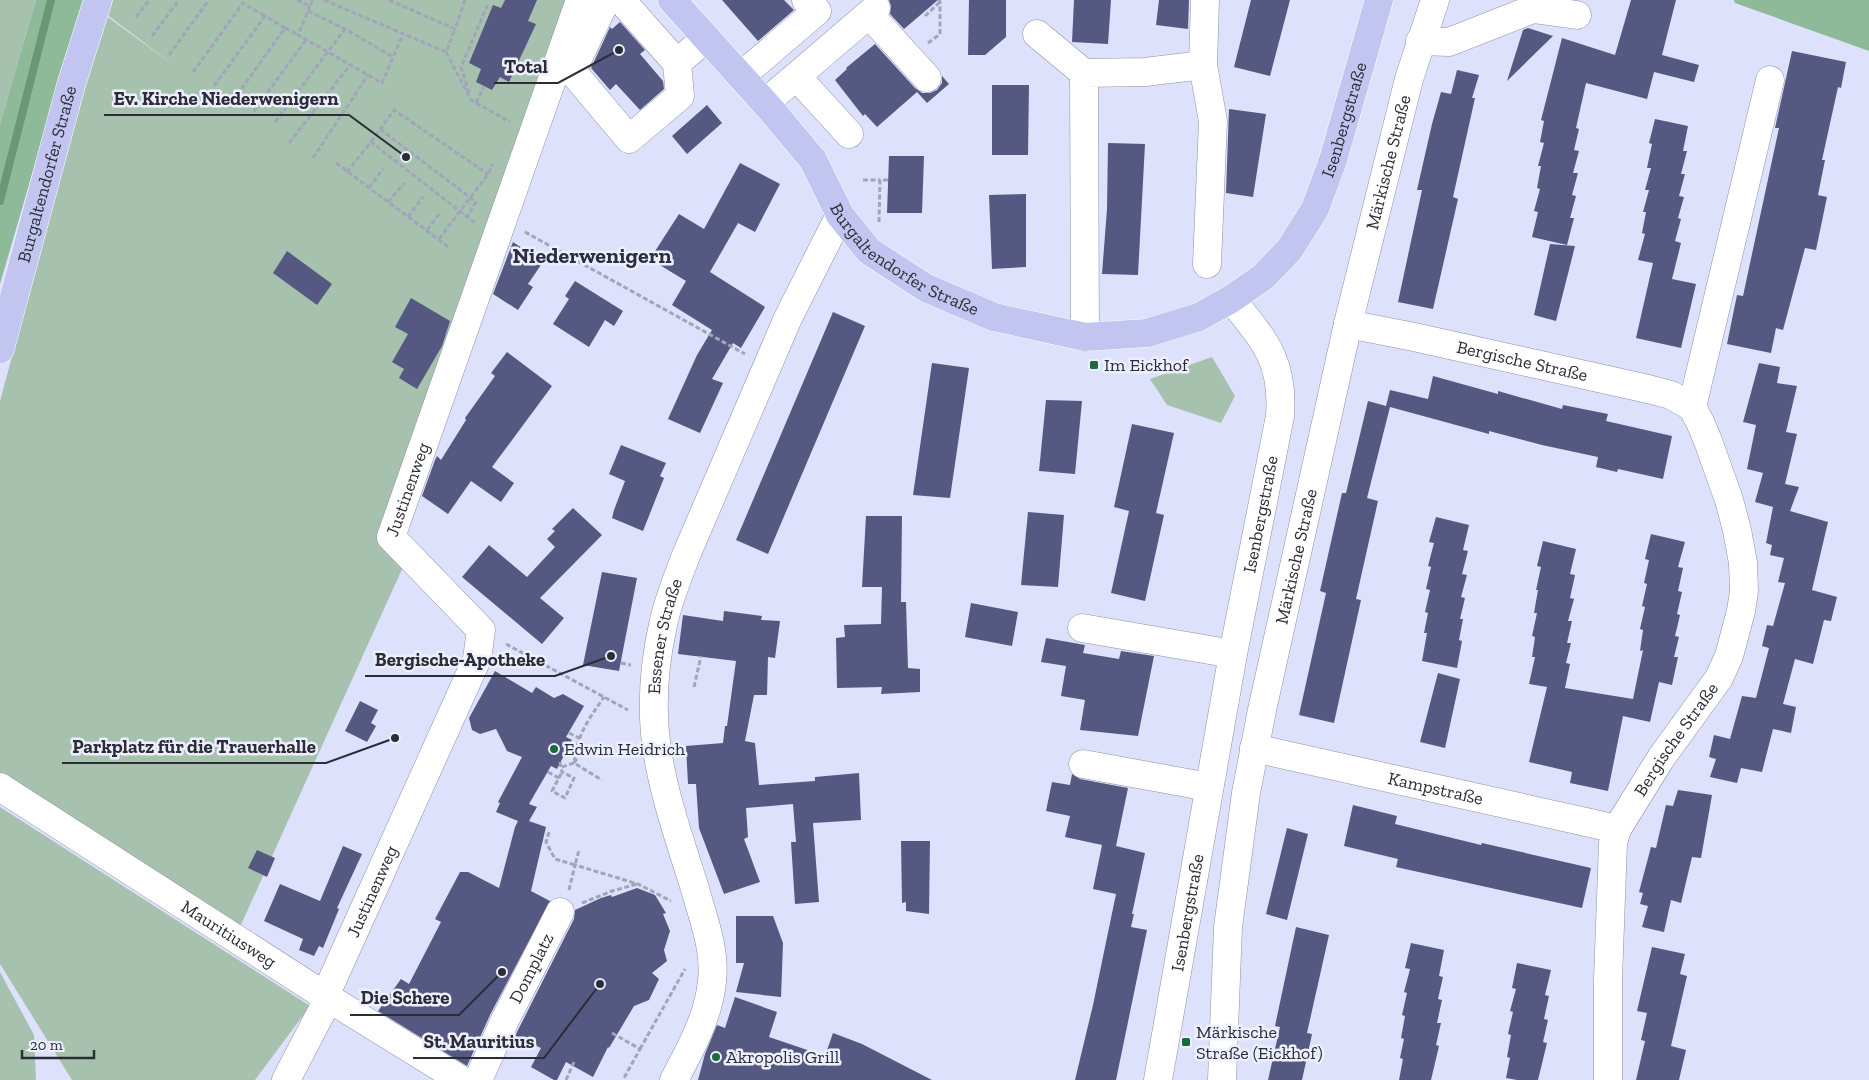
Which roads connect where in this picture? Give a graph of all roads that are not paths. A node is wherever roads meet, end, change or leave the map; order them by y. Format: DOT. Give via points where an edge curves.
graph roads {
  1 [pos="98,0"];
  2 [pos="672,0"];
  3 [pos="806,0"];
  4 [pos="1205,0"];
  5 [pos="1378,0"];
  6 [pos="1435,0"];
  7 [pos="603,1"];
  8 [pos="1578,14"];
  9 [pos="1037,34"];
  10 [pos="706,38"];
  11 [pos="1420,41"];
  12 [pos="678,63"];
  13 [pos="1203,66"];
  14 [pos="1084,73"];
  15 [pos="741,76"];
  16 [pos="797,77"];
  17 [pos="927,78"];
  18 [pos="1770,80"];
  19 [pos="766,104"];
  20 [pos="849,134"];
  21 [pos="840,215"];
  22 [pos="1207,264"];
  23 [pos="1231,299"];
  24 [pos="1348,324"];
  25 [pos="1085,337"];
  26 [pos="0,349"];
  27 [pos="1692,407"];
  28 [pos="1082,628"];
  29 [pos="1233,654"];
  30 [pos="1254,748"];
  31 [pos="1084,764"];
  32 [pos="0,787"];
  33 [pos="1209,787"];
  34 [pos="1617,829"];
  35 [pos="564,902"];
  36 [pos="325,996"];
  37 [pos="286,1080"];
  38 [pos="461,1080"];
  39 [pos="478,1080"];
  40 [pos="674,1080"];
  41 [pos="1158,1080"];
  42 [pos="1222,1080"];
  43 [pos="1608,1080"];
  1 -- 26 [label="main road, Burgaltendorfer Straße" via="71,85"];
  2 -- 10 [label="main road, Burgaltendorfer Straße"];
  3 -- 15 [label="street" via="816,11"];
  4 -- 13 [label="street"];
  5 -- 23 [label="main road, Isenbergstraße" via="1315,209 1290,250 1263,277"];
  6 -- 11 [label="street, Märkische Straße"];
  7 -- 12 [label="street" via="665,75"];
  7 -- 12 [label="street" via="572,71 629,139 680,96"];
  7 -- 36 [label="street, Justinenweg" via="533,134 391,537 481,630 476,659"];
  8 -- 11 [label="street" via="1533,9 1449,42"];
  9 -- 14 [label="street"];
  10 -- 12 [label="street"];
  10 -- 15 [label="main road, Burgaltendorfer Straße"];
  11 -- 24 [label="street, Märkische Straße"];
  13 -- 14 [label="street" via="1145,72"];
  13 -- 22 [label="street" via="1213,121"];
  14 -- 25 [label="street"];
  15 -- 19 [label="main road, Burgaltendorfer Straße"];
  16 -- 17 [label="street" via="873,11"];
  16 -- 19 [label="street"];
  16 -- 20 [label="street"];
  18 -- 27 [label="street"];
  19 -- 21 [label="main road, Burgaltendorfer Straße" via="813,160"];
  21 -- 25 [label="main road, Burgaltendorfer Straße" via="868,250 926,288 994,317"];
  21 -- 40 [label="street, Essener Straße" via="788,318 687,553 663,625 656,671 657,748 703,917 713,968 706,1009"];
  23 -- 25 [label="main road, Burgaltendorfer Straße" via="1199,317 1147,333"];
  23 -- 29 [label="street, Isenbergstraße" via="1271,354 1281,402"];
  24 -- 27 [label="street, Bergische Straße" via="1648,389 1670,395"];
  24 -- 30 [label="street, Märkische Straße"];
  27 -- 34 [label="street, Bergische Straße" via="1708,441 1737,530 1743,563 1742,611 1719,678 1661,758"];
  28 -- 29 [label="street"];
  29 -- 33 [label="street, Isenbergstraße"];
  30 -- 34 [label="street, Kampstraße"];
  30 -- 42 [label="street, Märkische Straße" via="1228,927"];
  31 -- 33 [label="street"];
  32 -- 36 [label="street, Mauritiusweg"];
  33 -- 41 [label="street, Isenbergstraße"];
  34 -- 43 [label="street, Bergische Straße" via="1612,858"];
  35 -- 39 [label="street, Domplatz"];
  36 -- 37 [label="street, Justinenweg" via="323,1008"];
  36 -- 38 [label="street, Mauritiusweg"];
}
